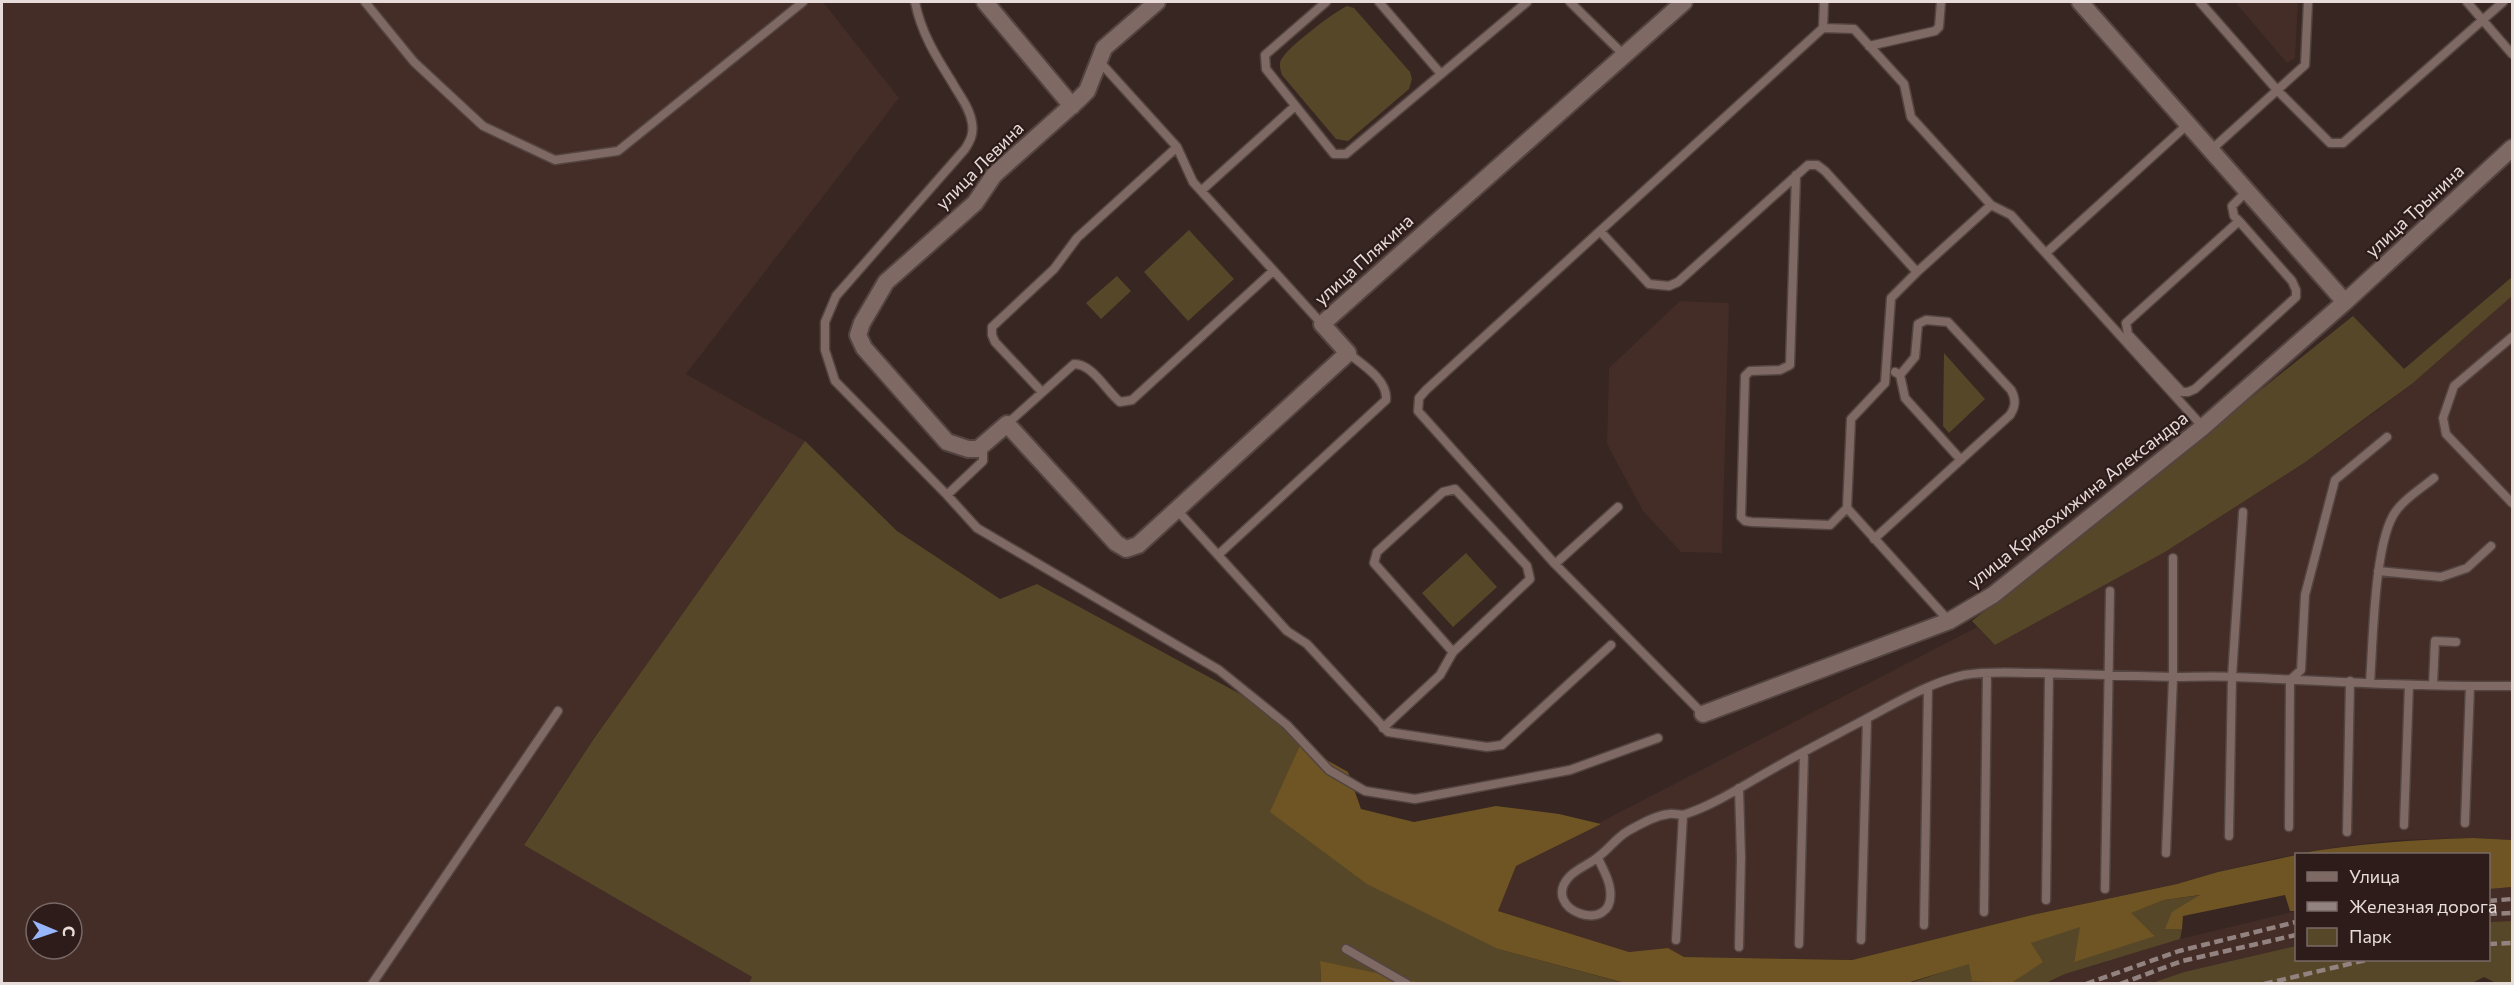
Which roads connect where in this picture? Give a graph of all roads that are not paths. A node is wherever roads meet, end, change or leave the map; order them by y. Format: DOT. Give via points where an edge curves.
graph roads {
  1 [pos="365,2"];
  2 [pos="803,2"];
  3 [pos="915,2"];
  4 [pos="985,2"];
  5 [pos="1157,2"];
  6 [pos="1326,2"];
  7 [pos="1379,2"];
  8 [pos="1527,2"];
  9 [pos="1570,2"];
  10 [pos="1684,2"];
  11 [pos="1824,2"];
  12 [pos="1941,2"];
  13 [pos="2080,2"];
  14 [pos="2200,2"];
  15 [pos="2308,2"];
  16 [pos="2467,2"];
  17 [pos="2503,2"];
  18 [pos="2482,20"];
  19 [pos="1823,28"];
  20 [pos="1869,46"];
  21 [pos="1624,54"];
  22 [pos="2512,54"];
  23 [pos="1099,61"];
  24 [pos="1441,74"];
  25 [pos="2278,91"];
  26 [pos="1072,106"];
  27 [pos="1294,107"];
  28 [pos="2188,124"];
  29 [pos="1177,147"];
  30 [pos="2512,148"];
  31 [pos="2211,150"];
  32 [pos="1796,175"];
  33 [pos="1201,191"];
  34 [pos="2247,191"];
  35 [pos="1991,205"];
  36 [pos="2239,221"];
  37 [pos="1600,231"];
  38 [pos="2046,253"];
  39 [pos="1274,271"];
  40 [pos="1917,272"];
  41 [pos="2345,302"];
  42 [pos="1322,324"];
  43 [pos="2512,337"];
  44 [pos="1348,354"];
  45 [pos="1888,367"];
  46 [pos="1900,375"];
  47 [pos="1042,392"];
  48 [pos="1007,424"];
  49 [pos="2203,427"];
  50 [pos="2387,437"];
  51 [pos="983,446"];
  52 [pos="1960,460"];
  53 [pos="2434,478"];
  54 [pos="947,495"];
  55 [pos="2512,503"];
  56 [pos="1618,507"];
  57 [pos="1847,508"];
  58 [pos="1177,510"];
  59 [pos="2243,512"];
  60 [pos="1874,538"];
  61 [pos="2491,546"];
  62 [pos="1218,555"];
  63 [pos="2173,558"];
  64 [pos="1555,564"];
  65 [pos="2378,571"];
  66 [pos="2110,591"];
  67 [pos="1949,621"];
  68 [pos="2456,642"];
  69 [pos="1611,645"];
  70 [pos="1453,652"];
  71 [pos="1987,673"];
  72 [pos="2049,674"];
  73 [pos="2109,674"];
  74 [pos="2232,676"];
  75 [pos="2173,677"];
  76 [pos="2290,680"];
  77 [pos="2350,681"];
  78 [pos="2370,682"];
  79 [pos="2409,685"];
  80 [pos="2433,685"];
  81 [pos="2470,686"];
  82 [pos="2512,686"];
  83 [pos="1928,688"];
  84 [pos="558,711"];
  85 [pos="1703,714"];
  86 [pos="1867,719"];
  87 [pos="1383,728"];
  88 [pos="1658,738"];
  89 [pos="1804,753"];
  90 [pos="1739,788"];
  91 [pos="1683,816"];
  92 [pos="2465,823"];
  93 [pos="2404,825"];
  94 [pos="2289,827"];
  95 [pos="2347,832"];
  96 [pos="2229,836"];
  97 [pos="2166,853"];
  98 [pos="1598,858"];
  99 [pos="2105,889"];
  100 [pos="2046,900"];
  101 [pos="1984,912"];
  102 [pos="1924,925"];
  103 [pos="1676,940"];
  104 [pos="1861,940"];
  105 [pos="1799,944"];
  106 [pos="1739,947"];
  107 [pos="1346,949"];
  108 [pos="372,984"];
  109 [pos="1407,984"];
  1 -- 2 [label="lane" via="414,62 483,126 555,160 618,151"];
  3 -- 54 [label="lane" via="928,43 968,108 972,136 965,149 836,296 825,322 825,350 835,381"];
  4 -- 26 [label="street"];
  5 -- 23 [label="street, улица Левина" via="1104,48"];
  6 -- 27 [label="lane" via="1265,55 1266,69"];
  7 -- 24 [label="lane"];
  8 -- 24 [label="lane"];
  9 -- 21 [label="lane"];
  10 -- 21 [label="street, улица Плякина"];
  11 -- 19 [label="lane"];
  12 -- 20 [label="lane" via="1939,27 1935,31"];
  13 -- 28 [label="street"];
  14 -- 25 [label="lane"];
  15 -- 25 [label="lane" via="2305,65"];
  16 -- 18 [label="lane"];
  17 -- 18 [label="lane"];
  18 -- 22 [label="lane"];
  18 -- 25 [label="lane" via="2343,143 2330,143"];
  19 -- 20 [label="lane" via="1854,29"];
  19 -- 37 [label="lane"];
  20 -- 35 [label="lane" via="1904,84 1911,117"];
  21 -- 42 [label="street, улица Плякина"];
  23 -- 26 [label="street, улица Левина" via="1087,91"];
  23 -- 29 [label="lane"];
  24 -- 27 [label="lane" via="1346,154 1334,154"];
  25 -- 31 [label="lane"];
  26 -- 51 [label="street, улица Левина" via="994,175 975,203 886,282 858,335 864,348 947,442 973,449"];
  27 -- 33 [label="lane"];
  28 -- 31 [label="street"];
  28 -- 38 [label="lane"];
  29 -- 33 [label="lane"];
  29 -- 47 [label="lane" via="1077,238 1054,269 992,327 995,342"];
  30 -- 41 [label="street, улица Трынина"];
  31 -- 34 [label="street"];
  32 -- 37 [label="lane" via="1674,285 1649,284"];
  32 -- 40 [label="lane" via="1809,165 1825,171"];
  32 -- 57 [label="lane" via="1790,365 1780,370 1750,371 1745,376 1741,517 1752,522 1830,525"];
  33 -- 39 [label="lane"];
  34 -- 36 [label="lane" via="2232,206"];
  34 -- 41 [label="street"];
  35 -- 38 [label="lane" via="2011,215"];
  35 -- 40 [label="lane"];
  36 -- 36 [label="lane" via="2126,323 2128,334 2182,392 2195,389 2296,297 2292,281"];
  37 -- 64 [label="lane" via="1419,398 1418,411 1425,421"];
  38 -- 49 [label="lane"];
  39 -- 42 [label="lane"];
  39 -- 47 [label="lane" via="1132,400 1120,402 1081,364 1069,367"];
  40 -- 45 [label="lane" via="1891,298"];
  41 -- 49 [label="street, улица Кривохижина Александра"];
  42 -- 44 [label="street, улица Плякина"];
  43 -- 55 [label="lane" via="2454,386 2443,418 2446,434"];
  44 -- 58 [label="street"];
  44 -- 62 [label="lane" via="1383,385 1386,400"];
  45 -- 46 [label="lane"];
  45 -- 57 [label="lane" via="1885,382 1851,419"];
  46 -- 52 [label="lane" via="1905,398"];
  46 -- 52 [label="lane" via="1915,357 1918,324 1922,320 1942,321 1953,326 2011,390 2015,397 2010,415"];
  47 -- 48 [label="lane"];
  48 -- 51 [label="street"];
  48 -- 58 [label="street" via="1116,543 1126,549 1138,545"];
  49 -- 67 [label="street, улица Кривохижина Александра" via="1993,595"];
  50 -- 76 [label="lane" via="2335,480 2305,595 2301,670"];
  51 -- 54 [label="lane" via="983,461"];
  52 -- 60 [label="lane"];
  53 -- 65 [label="lane" via="2396,511 2387,528"];
  54 -- 88 [label="lane" via="977,528 1219,669 1287,725 1329,770 1365,791 1415,799 1569,770"];
  56 -- 64 [label="lane"];
  57 -- 60 [label="lane"];
  58 -- 62 [label="lane"];
  59 -- 74 [label="lane"];
  60 -- 67 [label="lane"];
  61 -- 65 [label="lane" via="2467,568 2441,577"];
  62 -- 87 [label="lane"];
  63 -- 75 [label="lane"];
  64 -- 85 [label="lane"];
  65 -- 78 [label="lane"];
  66 -- 73 [label="lane"];
  67 -- 85 [label="street, улица Кривохижина Александра"];
  68 -- 80 [label="lane" via="2435,641"];
  69 -- 87 [label="lane" via="1502,745 1487,747 1407,736"];
  70 -- 70 [label="lane" via="1530,579 1527,566 1455,489 1443,492 1377,552 1374,563"];
  70 -- 87 [label="lane" via="1440,675"];
  71 -- 72 [label="lane"];
  71 -- 83 [label="lane" via="1945,680"];
  71 -- 101 [label="lane"];
  72 -- 73 [label="lane"];
  72 -- 100 [label="lane"];
  73 -- 75 [label="lane"];
  73 -- 99 [label="lane"];
  74 -- 75 [label="lane"];
  74 -- 76 [label="lane"];
  74 -- 96 [label="lane"];
  75 -- 97 [label="lane"];
  76 -- 77 [label="lane"];
  76 -- 94 [label="lane"];
  77 -- 78 [label="lane"];
  77 -- 95 [label="lane"];
  78 -- 79 [label="lane"];
  79 -- 80 [label="lane"];
  79 -- 93 [label="lane"];
  80 -- 81 [label="lane"];
  81 -- 82 [label="lane"];
  81 -- 92 [label="lane"];
  83 -- 86 [label="lane"];
  83 -- 102 [label="lane"];
  84 -- 108 [label="lane"];
  86 -- 89 [label="lane"];
  86 -- 104 [label="lane"];
  89 -- 90 [label="lane"];
  89 -- 105 [label="lane"];
  90 -- 91 [label="lane"];
  90 -- 106 [label="lane"];
  91 -- 98 [label="lane" via="1671,813 1648,820 1619,836"];
  91 -- 103 [label="lane"];
  98 -- 98 [label="lane" via="1565,883 1566,903 1578,915 1596,915 1609,902 1609,883"];
  107 -- 109 [label="lane"];
}
